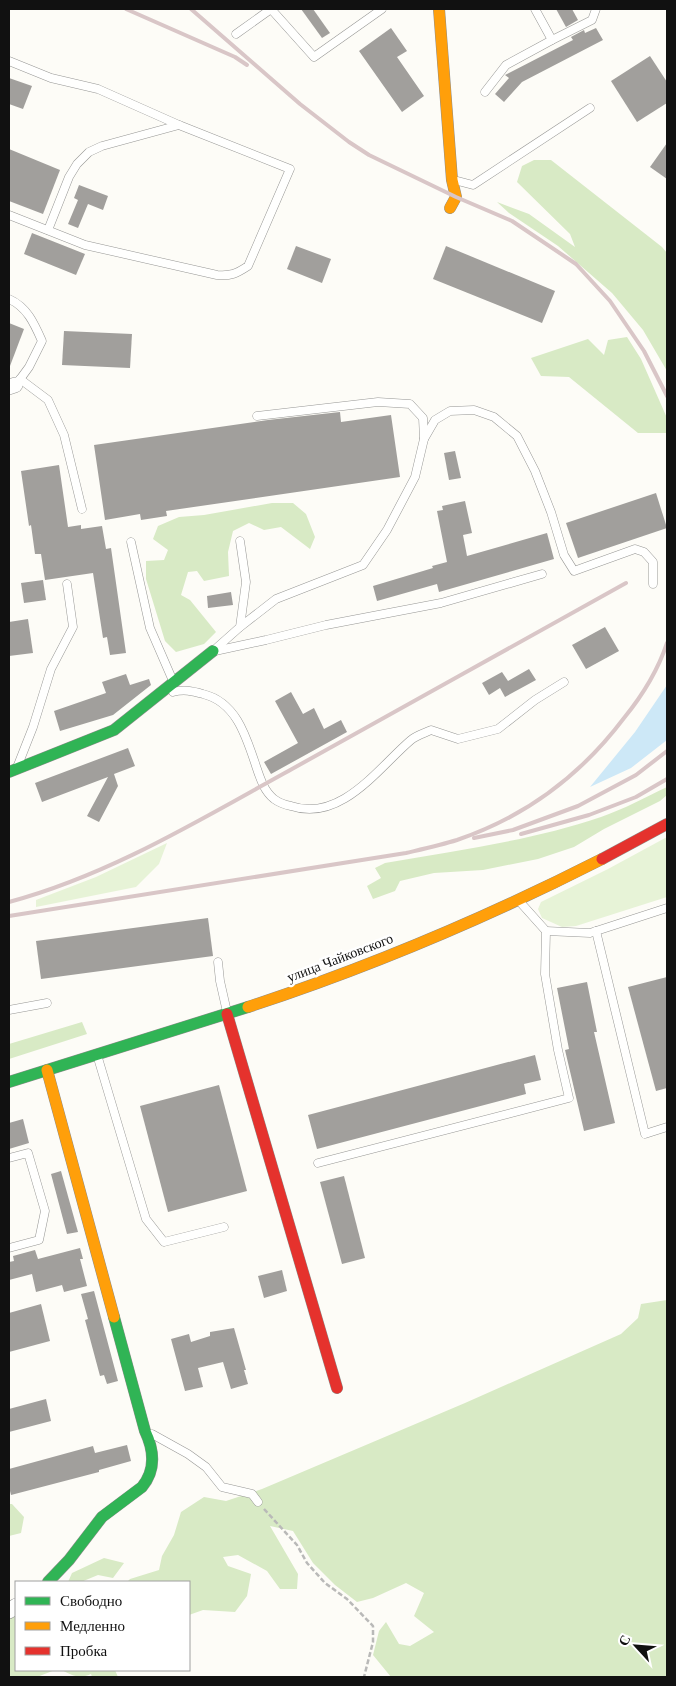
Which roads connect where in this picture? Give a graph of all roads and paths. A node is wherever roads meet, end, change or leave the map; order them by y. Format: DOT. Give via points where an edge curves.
graph roads {
  1 [pos="271,9"];
  2 [pos="382,9"];
  3 [pos="439,9"];
  4 [pos="535,9"];
  5 [pos="596,9"];
  6 [pos="236,34"];
  7 [pos="552,40"];
  8 [pos="9,61"];
  9 [pos="485,92"];
  10 [pos="590,108"];
  11 [pos="179,125"];
  12 [pos="452,180"];
  13 [pos="450,208"];
  14 [pos="9,216"];
  15 [pos="48,230"];
  16 [pos="9,299"];
  17 [pos="15,383"];
  18 [pos="258,416"];
  19 [pos="424,439"];
  20 [pos="82,509"];
  21 [pos="240,540"];
  22 [pos="131,542"];
  23 [pos="542,574"];
  24 [pos="67,584"];
  25 [pos="653,584"];
  26 [pos="240,627"];
  27 [pos="213,651"];
  28 [pos="564,682"];
  29 [pos="173,683"];
  30 [pos="157,696"];
  31 [pos="13,770"];
  32 [pos="667,824"];
  33 [pos="518,900"];
  34 [pos="667,908"];
  35 [pos="546,931"];
  36 [pos="596,931"];
  37 [pos="218,962"];
  38 [pos="47,1003"];
  39 [pos="9,1010"];
  40 [pos="227,1014"];
  41 [pos="97,1054"];
  42 [pos="47,1070"];
  43 [pos="9,1082"];
  44 [pos="667,1127"];
  45 [pos="9,1158"];
  46 [pos="318,1163"];
  47 [pos="224,1226"];
  48 [pos="9,1248"];
  49 [pos="337,1388"];
  50 [pos="145,1431"];
  51 [pos="258,1502"];
  52 [pos="49,1581"];
  53 [pos="364,1677"];
  1 -- 2 [label="lane" via="314,58"];
  1 -- 6 [label="lane"];
  3 -- 12 [label="street"];
  4 -- 7 [label="lane"];
  5 -- 7 [label="lane" via="592,20"];
  7 -- 9 [label="lane" via="506,65"];
  8 -- 11 [label="lane" via="50,78 98,90"];
  10 -- 12 [label="lane" via="473,185"];
  11 -- 15 [label="lane" via="90,152 69,177"];
  11 -- 15 [label="lane" via="290,169 248,266 229,276 217,275 85,245"];
  12 -- 13 [label="street" via="456,197"];
  14 -- 15 [label="lane"];
  16 -- 17 [label="lane" via="18,303 31,317 42,341 29,367"];
  17 -- 20 [label="lane" via="48,400 64,435"];
  18 -- 19 [label="lane" via="378,402 410,404 423,418"];
  19 -- 25 [label="lane" via="435,420 450,411 474,410 494,417 517,436 535,470 564,555 574,571 634,549 644,552 653,562"];
  19 -- 26 [label="lane" via="415,477 387,530 363,565 276,599"];
  21 -- 26 [label="lane" via="246,582"];
  22 -- 29 [label="lane" via="150,628"];
  23 -- 27 [label="lane" via="441,603"];
  24 -- 31 [label="lane" via="72,627 52,669 34,727"];
  26 -- 27 [label="lane"];
  27 -- 29 [label="street"];
  28 -- 30 [label="lane" via="498,729 458,739 432,730 413,738 346,799 318,809 293,807 274,799 262,785 237,718 222,701 183,689"];
  29 -- 30 [label="street"];
  30 -- 31 [label="street" via="114,730"];
  32 -- 33 [label="street, улица Чайковского"];
  33 -- 35 [label="lane"];
  33 -- 40 [label="street, улица Чайковского" via="332,979"];
  34 -- 36 [label="lane"];
  35 -- 36 [label="lane"];
  35 -- 46 [label="lane" via="545,974 569,1098"];
  36 -- 44 [label="lane" via="645,1134"];
  37 -- 40 [label="lane"];
  38 -- 39 [label="lane"];
  40 -- 41 [label="street, улица Чайковского"];
  40 -- 49 [label="street"];
  41 -- 42 [label="street, улица Чайковского"];
  41 -- 47 [label="lane" via="146,1219 164,1242"];
  42 -- 43 [label="street, улица Чайковского"];
  42 -- 50 [label="street"];
  45 -- 48 [label="lane" via="28,1153 45,1211 39,1240"];
  50 -- 51 [label="lane" via="206,1467 222,1487 252,1494"];
  50 -- 52 [label="street" via="152,1444 150,1477 139,1491 103,1516"];
  51 -- 53 [label="path" via="297,1545 307,1563 325,1583 347,1598 373,1626 373,1642"];
}
